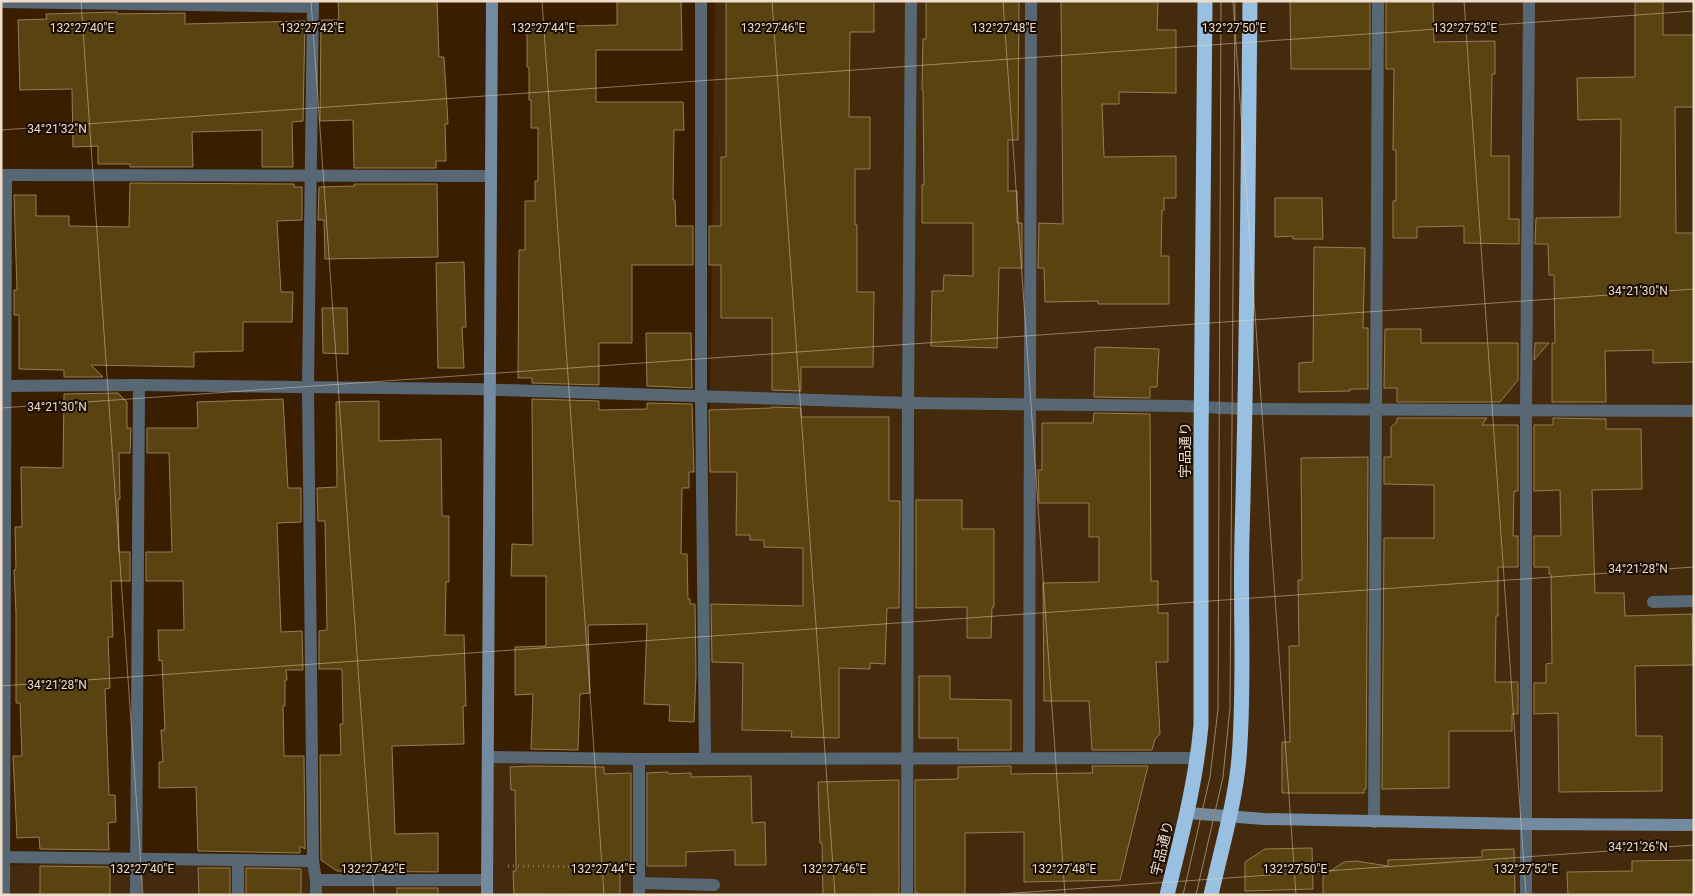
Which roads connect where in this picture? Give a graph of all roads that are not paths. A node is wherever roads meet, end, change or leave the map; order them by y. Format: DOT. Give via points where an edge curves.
graph roads {
  1 [pos="492,1"];
  2 [pos="701,1"];
  3 [pos="911,1"];
  4 [pos="1031,1"];
  5 [pos="1204,1"];
  6 [pos="1250,1"];
  7 [pos="1378,1"];
  8 [pos="1529,1"];
  9 [pos="1,2"];
  10 [pos="313,4"];
  11 [pos="4,175"];
  12 [pos="311,176"];
  13 [pos="490,176"];
  14 [pos="139,385"];
  15 [pos="4,386"];
  16 [pos="308,387"];
  17 [pos="489,390"];
  18 [pos="701,397"];
  19 [pos="908,403"];
  20 [pos="1031,404"];
  21 [pos="1202,407"];
  22 [pos="1246,409"];
  23 [pos="1376,409"];
  24 [pos="1526,409"];
  25 [pos="1694,411"];
  26 [pos="1694,601"];
  27 [pos="1653,602"];
  28 [pos="488,757"];
  29 [pos="705,758"];
  30 [pos="906,758"];
  31 [pos="1029,758"];
  32 [pos="1198,758"];
  33 [pos="639,759"];
  34 [pos="1188,813"];
  35 [pos="1229,817"];
  36 [pos="1374,822"];
  37 [pos="1525,824"];
  38 [pos="1694,825"];
  39 [pos="3,857"];
  40 [pos="136,859"];
  41 [pos="238,861"];
  42 [pos="313,861"];
  43 [pos="316,880"];
  44 [pos="487,880"];
  45 [pos="714,885"];
  46 [pos="639,889"];
  47 [pos="4,895"];
  48 [pos="136,895"];
  49 [pos="238,895"];
  50 [pos="316,895"];
  51 [pos="487,895"];
  52 [pos="907,895"];
  53 [pos="1167,895"];
  54 [pos="1211,895"];
  55 [pos="1526,895"];
  1 -- 13 [label="street"];
  2 -- 18 [label="street"];
  3 -- 19 [label="street"];
  4 -- 20 [label="street"];
  5 -- 21 [label="highway, 宇品通り"];
  6 -- 22 [label="highway"];
  7 -- 23 [label="street"];
  8 -- 24 [label="street"];
  9 -- 10 [label="street"];
  10 -- 12 [label="street"];
  11 -- 12 [label="street"];
  11 -- 15 [label="street"];
  12 -- 13 [label="street"];
  12 -- 16 [label="street"];
  13 -- 17 [label="street"];
  14 -- 15 [label="street"];
  14 -- 16 [label="street"];
  14 -- 40 [label="street"];
  15 -- 39 [label="street"];
  16 -- 17 [label="street"];
  16 -- 42 [label="street"];
  17 -- 18 [label="street"];
  17 -- 28 [label="street"];
  18 -- 19 [label="street"];
  18 -- 29 [label="street"];
  19 -- 20 [label="street"];
  19 -- 30 [label="street"];
  20 -- 21 [label="street"];
  20 -- 31 [label="street"];
  21 -- 22 [label="street"];
  21 -- 32 [label="highway, 宇品通り" via="1202,725"];
  22 -- 23 [label="street"];
  22 -- 35 [label="highway" via="1241,727"];
  23 -- 24 [label="street"];
  23 -- 36 [label="street"];
  24 -- 25 [label="street"];
  24 -- 37 [label="street"];
  26 -- 27 [label="street"];
  28 -- 33 [label="street"];
  28 -- 44 [label="street"];
  29 -- 30 [label="street"];
  29 -- 33 [label="street"];
  30 -- 31 [label="street"];
  30 -- 52 [label="street"];
  31 -- 32 [label="street"];
  32 -- 34 [label="highway, 宇品通り"];
  33 -- 46 [label="street"];
  34 -- 35 [label="street"];
  34 -- 53 [label="highway, 宇品通り"];
  35 -- 36 [label="street"];
  35 -- 54 [label="highway"];
  36 -- 37 [label="street"];
  37 -- 38 [label="street"];
  37 -- 55 [label="street"];
  39 -- 40 [label="street"];
  39 -- 47 [label="street"];
  40 -- 41 [label="street"];
  40 -- 48 [label="street"];
  41 -- 42 [label="street"];
  41 -- 49 [label="street"];
  42 -- 43 [label="street"];
  43 -- 44 [label="street"];
  43 -- 50 [label="street"];
  44 -- 51 [label="street"];
  45 -- 46 [label="street"];
}
